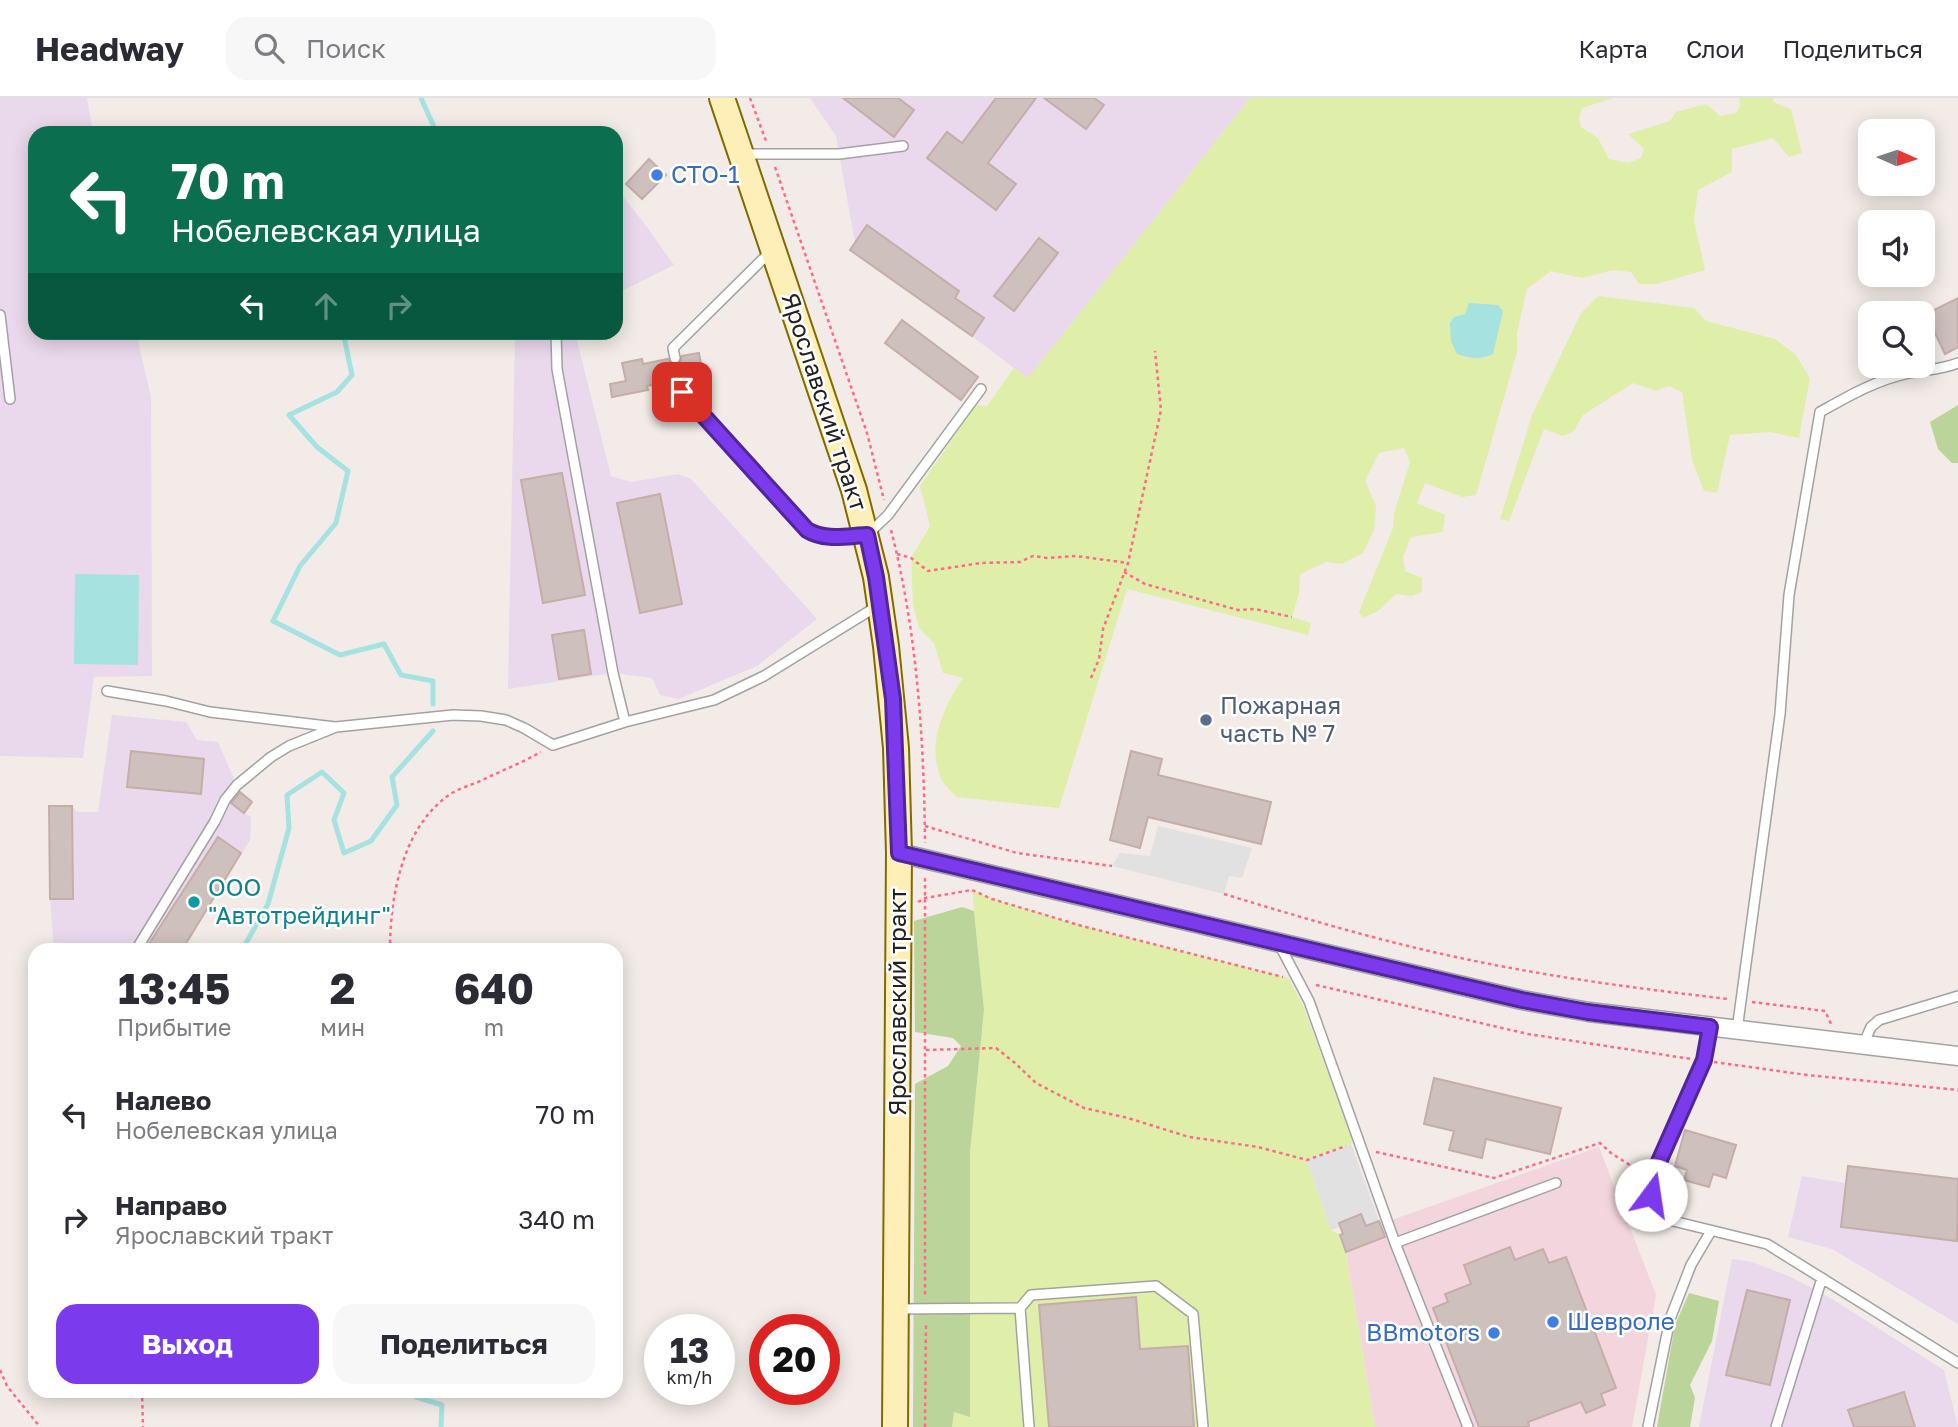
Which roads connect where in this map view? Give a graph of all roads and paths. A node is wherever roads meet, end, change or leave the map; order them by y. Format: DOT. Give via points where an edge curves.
graph roads {
  1 [pos="722,98"];
  2 [pos="903,146"];
  3 [pos="741,154"];
  4 [pos="774,248"];
  5 [pos="0,315"];
  6 [pos="556,340"];
  7 [pos="1155,351"];
  8 [pos="675,358"];
  9 [pos="1958,363"];
  10 [pos="680,380"];
  11 [pos="981,389"];
  12 [pos="10,399"];
  13 [pos="867,535"];
  14 [pos="897,554"];
  15 [pos="1128,563"];
  16 [pos="1124,572"];
  17 [pos="880,604"];
  18 [pos="1292,617"];
  19 [pos="1090,678"];
  20 [pos="107,691"];
  21 [pos="625,722"];
  22 [pos="336,727"];
  23 [pos="553,745"];
  24 [pos="925,826"];
  25 [pos="899,853"];
  26 [pos="1112,866"];
  27 [pos="972,890"];
  28 [pos="1224,894"];
  29 [pos="1278,942"];
  30 [pos="139,943"];
  31 [pos="390,943"];
  32 [pos="1300,981"];
  33 [pos="1958,996"];
  34 [pos="1740,1001"];
  35 [pos="1710,1027"];
  36 [pos="1737,1030"];
  37 [pos="1833,1041"];
  38 [pos="1863,1045"];
  39 [pos="1958,1056"];
  40 [pos="1704,1060"];
  41 [pos="1958,1090"];
  42 [pos="1362,1148"];
  43 [pos="1556,1183"];
  44 [pos="1654,1184"];
  45 [pos="1711,1231"];
  46 [pos="1395,1242"];
  47 [pos="1822,1278"];
  48 [pos="1020,1308"];
  49 [pos="896,1309"];
  50 [pos="926,1309"];
  51 [pos="1958,1363"];
  52 [pos="0,1370"];
  53 [pos="142,1398"];
  54 [pos="40,1427"];
  55 [pos="143,1427"];
  56 [pos="895,1427"];
  57 [pos="925,1427"];
  58 [pos="1029,1427"];
  59 [pos="1203,1427"];
  60 [pos="1468,1427"];
  61 [pos="1648,1427"];
  62 [pos="1776,1427"];
  1 -- 3 [label="street, Ярославский тракт"];
  2 -- 3 [label="lane" via="839,154"];
  3 -- 4 [label="street, Ярославский тракт"];
  4 -- 8 [label="lane" via="673,348"];
  4 -- 13 [label="street, Ярославский тракт"];
  5 -- 12 [label="lane"];
  6 -- 21 [label="lane" via="557,369"];
  7 -- 15 [label="path" via="1161,411"];
  9 -- 34 [label="lane" via="1903,374 1864,388 1820,412 1790,595 1780,714"];
  10 -- 13 [label="lane" via="682,392 807,530 828,537"];
  11 -- 13 [label="lane" via="888,515"];
  13 -- 17 [label="street, Ярославский тракт"];
  14 -- 15 [label="path" via="928,571 1020,562 1033,556"];
  15 -- 16 [label="path"];
  16 -- 18 [label="path" via="1145,584 1238,610"];
  16 -- 19 [label="path"];
  17 -- 21 [label="lane" via="764,676 714,700"];
  17 -- 25 [label="street, Ярославский тракт" via="893,699"];
  20 -- 22 [label="lane" via="210,712"];
  21 -- 23 [label="lane"];
  22 -- 23 [label="lane" via="481,716 506,720"];
  22 -- 30 [label="lane" via="289,746 237,785"];
  23 -- 31 [label="path" via="450,794 432,809 411,840 398,880"];
  24 -- 26 [label="path" via="1017,853"];
  25 -- 29 [label="street"];
  25 -- 49 [label="street, Ярославский тракт"];
  27 -- 32 [label="path" via="1082,926"];
  28 -- 34 [label="path" via="1468,960"];
  29 -- 32 [label="lane"];
  29 -- 35 [label="street" via="1522,1000"];
  32 -- 40 [label="path" via="1528,1034"];
  32 -- 42 [label="lane"];
  33 -- 38 [label="lane" via="1880,1020 1871,1027"];
  34 -- 36 [label="lane"];
  34 -- 37 [label="path" via="1825,1011"];
  35 -- 36 [label="street"];
  35 -- 40 [label="lane"];
  36 -- 37 [label="street"];
  37 -- 38 [label="street"];
  38 -- 39 [label="street"];
  40 -- 41 [label="path"];
  40 -- 44 [label="lane" via="1658,1164"];
  42 -- 44 [label="path" via="1494,1178 1601,1143"];
  42 -- 46 [label="lane"];
  42 -- 50 [label="path" via="1351,1144 1307,1160 1189,1137 1084,1108 1036,1083 996,1048 925,1050"];
  43 -- 46 [label="lane"];
  44 -- 45 [label="lane" via="1655,1211 1669,1220"];
  45 -- 47 [label="lane" via="1767,1244"];
  45 -- 61 [label="lane" via="1691,1265 1670,1319"];
  46 -- 60 [label="lane"];
  47 -- 51 [label="lane"];
  47 -- 62 [label="lane"];
  48 -- 50 [label="lane"];
  48 -- 58 [label="lane"];
  48 -- 59 [label="lane" via="1031,1294 1156,1286 1194,1314"];
  49 -- 50 [label="lane"];
  49 -- 56 [label="street, Ярославский тракт"];
  50 -- 57 [label="path"];
  52 -- 54 [label="path"];
  53 -- 55 [label="path"];
}
